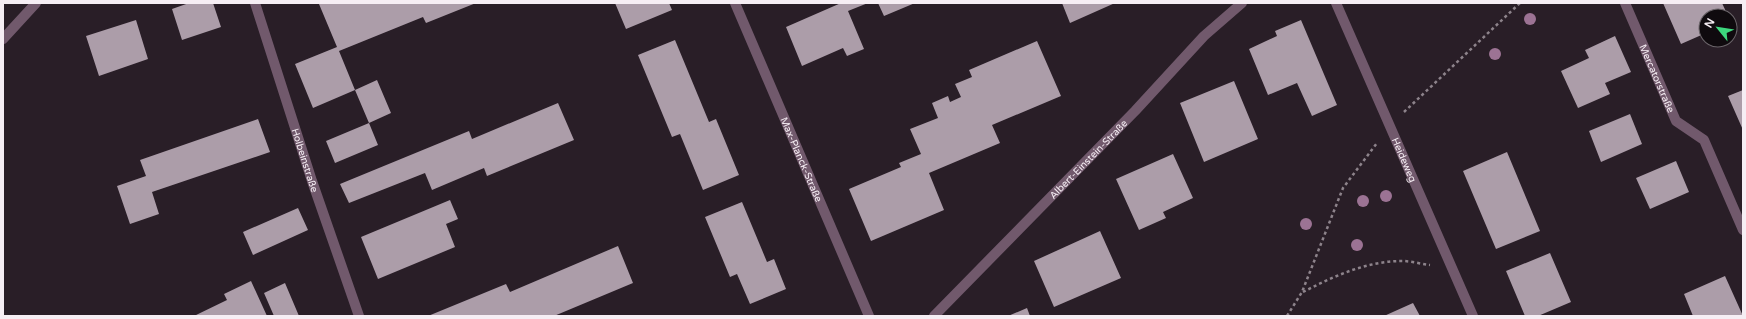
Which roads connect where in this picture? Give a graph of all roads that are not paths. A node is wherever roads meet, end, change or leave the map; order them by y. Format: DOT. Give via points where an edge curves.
graph roads {
  1 [pos="36,3"];
  2 [pos="255,3"];
  3 [pos="735,3"];
  4 [pos="1242,3"];
  5 [pos="1336,3"];
  6 [pos="1625,3"];
  7 [pos="3,39"];
  8 [pos="1743,230"];
  9 [pos="358,316"];
  10 [pos="869,316"];
  11 [pos="934,316"];
  12 [pos="1473,316"];
  1 -- 7 [label="street"];
  2 -- 9 [label="street, Holbeinstraße"];
  3 -- 10 [label="street, Max-Planck-Straße"];
  4 -- 11 [label="street, Albert-Einstein-Straße" via="1204,36 1135,111"];
  5 -- 12 [label="street, Heideweg"];
  6 -- 8 [label="street, Mercatorstraße" via="1676,121 1704,140"];
}
